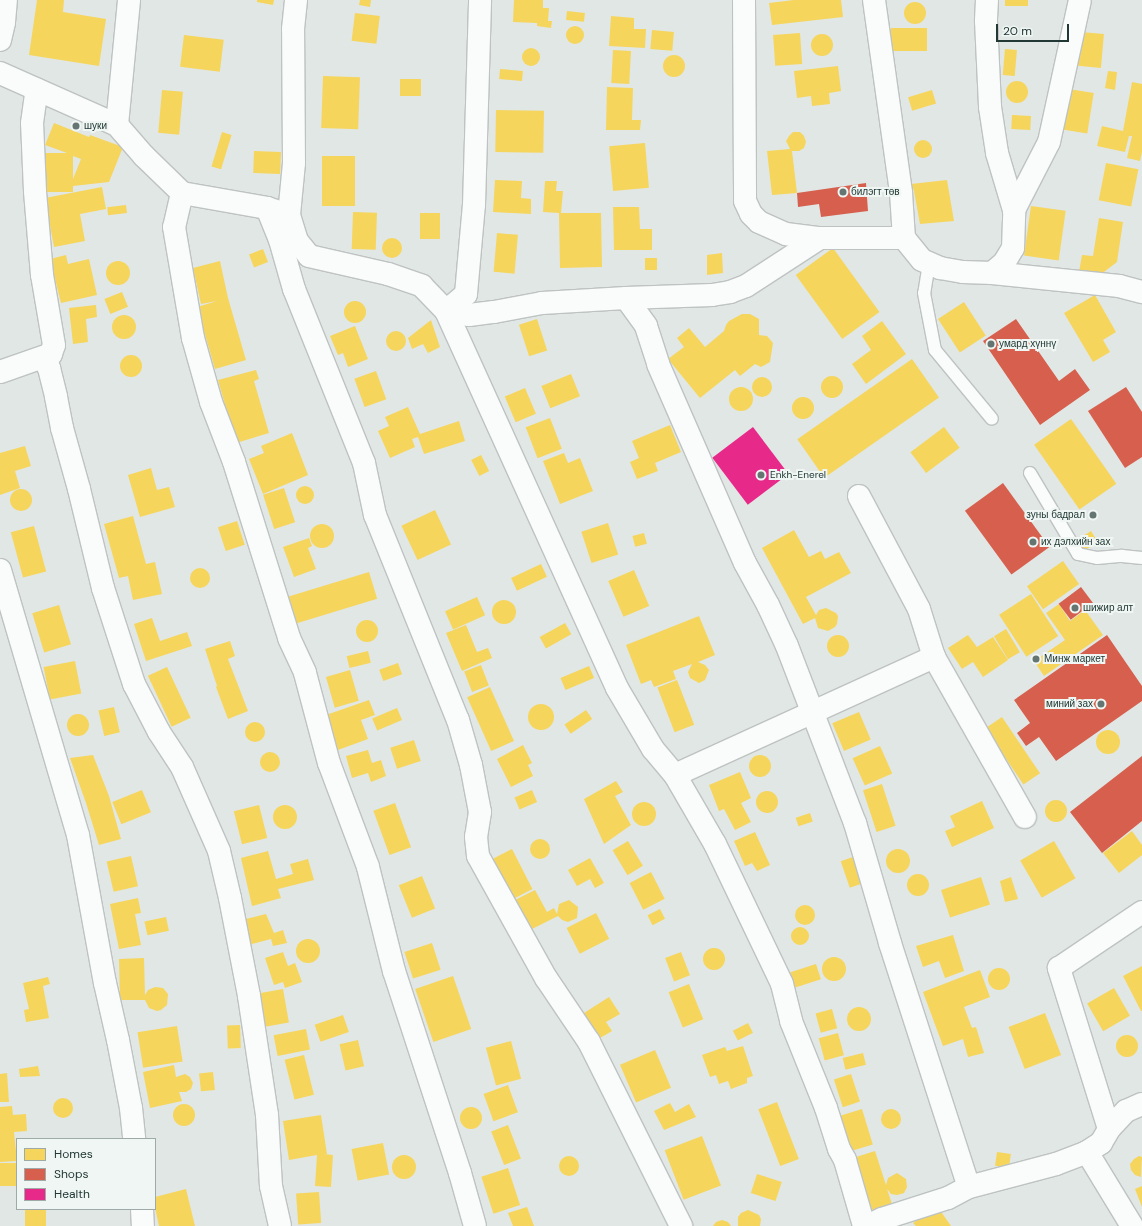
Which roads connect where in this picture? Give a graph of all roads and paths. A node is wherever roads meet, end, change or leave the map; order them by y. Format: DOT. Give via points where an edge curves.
graph roads {
  1 [pos="6,0"];
  2 [pos="129,0"];
  3 [pos="296,0"];
  4 [pos="480,0"];
  5 [pos="744,0"];
  6 [pos="874,0"];
  7 [pos="987,0"];
  8 [pos="1080,0"];
  9 [pos="0,40"];
  10 [pos="0,72"];
  11 [pos="37,89"];
  12 [pos="117,125"];
  13 [pos="182,193"];
  14 [pos="267,208"];
  15 [pos="1014,210"];
  16 [pos="289,215"];
  17 [pos="820,238"];
  18 [pos="904,238"];
  19 [pos="929,263"];
  20 [pos="992,273"];
  21 [pos="1142,292"];
  22 [pos="626,298"];
  23 [pos="446,311"];
  24 [pos="42,358"];
  25 [pos="0,372"];
  26 [pos="992,418"];
  27 [pos="1030,473"];
  28 [pos="859,496"];
  29 [pos="1142,558"];
  30 [pos="0,570"];
  31 [pos="934,657"];
  32 [pos="813,713"];
  33 [pos="675,775"];
  34 [pos="1025,817"];
  35 [pos="1142,912"];
  36 [pos="1142,1104"];
  37 [pos="1109,1129"];
  38 [pos="134,1138"];
  39 [pos="1087,1152"];
  40 [pos="969,1187"];
  41 [pos="142,1210"];
  42 [pos="876,1224"];
  43 [pos="143,1226"];
  44 [pos="280,1226"];
  45 [pos="475,1226"];
  46 [pos="680,1226"];
  47 [pos="1132,1226"];
  1 -- 9 [label="street"];
  2 -- 12 [label="street"];
  3 -- 16 [label="street" via="293,29 294,162"];
  4 -- 23 [label="street" via="474,205 466,294"];
  5 -- 17 [label="street" via="745,202 751,214 769,228 786,234"];
  6 -- 18 [label="street" via="901,192"];
  7 -- 15 [label="street" via="990,107 997,153"];
  8 -- 15 [label="street" via="1049,142"];
  10 -- 11 [label="street"];
  11 -- 12 [label="street"];
  11 -- 24 [label="street" via="32,122 35,191 42,275 54,345 52,354"];
  12 -- 13 [label="street"];
  13 -- 14 [label="street"];
  13 -- 45 [label="street" via="174,228 193,338 211,402 234,462 289,638 305,673 329,764 368,867 394,971"];
  14 -- 16 [label="street"];
  14 -- 46 [label="street" via="280,240 294,289 364,463 375,515 458,720 471,765 480,812 476,837 478,856 546,978 589,1042"];
  15 -- 20 [label="street" via="1013,248 1004,263"];
  16 -- 23 [label="street" via="297,241 310,256 388,274 422,286"];
  17 -- 18 [label="street"];
  17 -- 22 [label="street" via="746,286 730,292"];
  18 -- 19 [label="street" via="922,260"];
  19 -- 20 [label="street" via="940,268 964,272"];
  19 -- 26 [label="lane" via="924,292 935,350"];
  20 -- 21 [label="street" via="1119,286"];
  22 -- 23 [label="street" via="542,303 469,315"];
  22 -- 32 [label="street" via="646,326 658,364 746,563 768,605"];
  23 -- 33 [label="street" via="617,688 653,749"];
  24 -- 25 [label="street"];
  24 -- 44 [label="street" via="49,368 103,588 134,684 159,732 182,766 218,851 249,996 267,1115 271,1186"];
  27 -- 29 [label="lane" via="1078,554 1097,558"];
  28 -- 31 [label="street" via="919,609"];
  30 -- 38 [label="street" via="78,835 118,1040"];
  31 -- 32 [label="street"];
  31 -- 34 [label="street"];
  32 -- 33 [label="street"];
  32 -- 40 [label="street" via="855,823 890,943"];
  33 -- 42 [label="street" via="715,844 782,984 791,1021 826,1108 839,1149"];
  35 -- 37 [label="street" via="1060,968"];
  36 -- 37 [label="street" via="1126,1111"];
  37 -- 39 [label="street" via="1101,1143"];
  39 -- 40 [label="street" via="1056,1164"];
  39 -- 47 [label="street"];
  40 -- 42 [label="street" via="948,1198"];
  41 -- 43 [label="street"];
}
